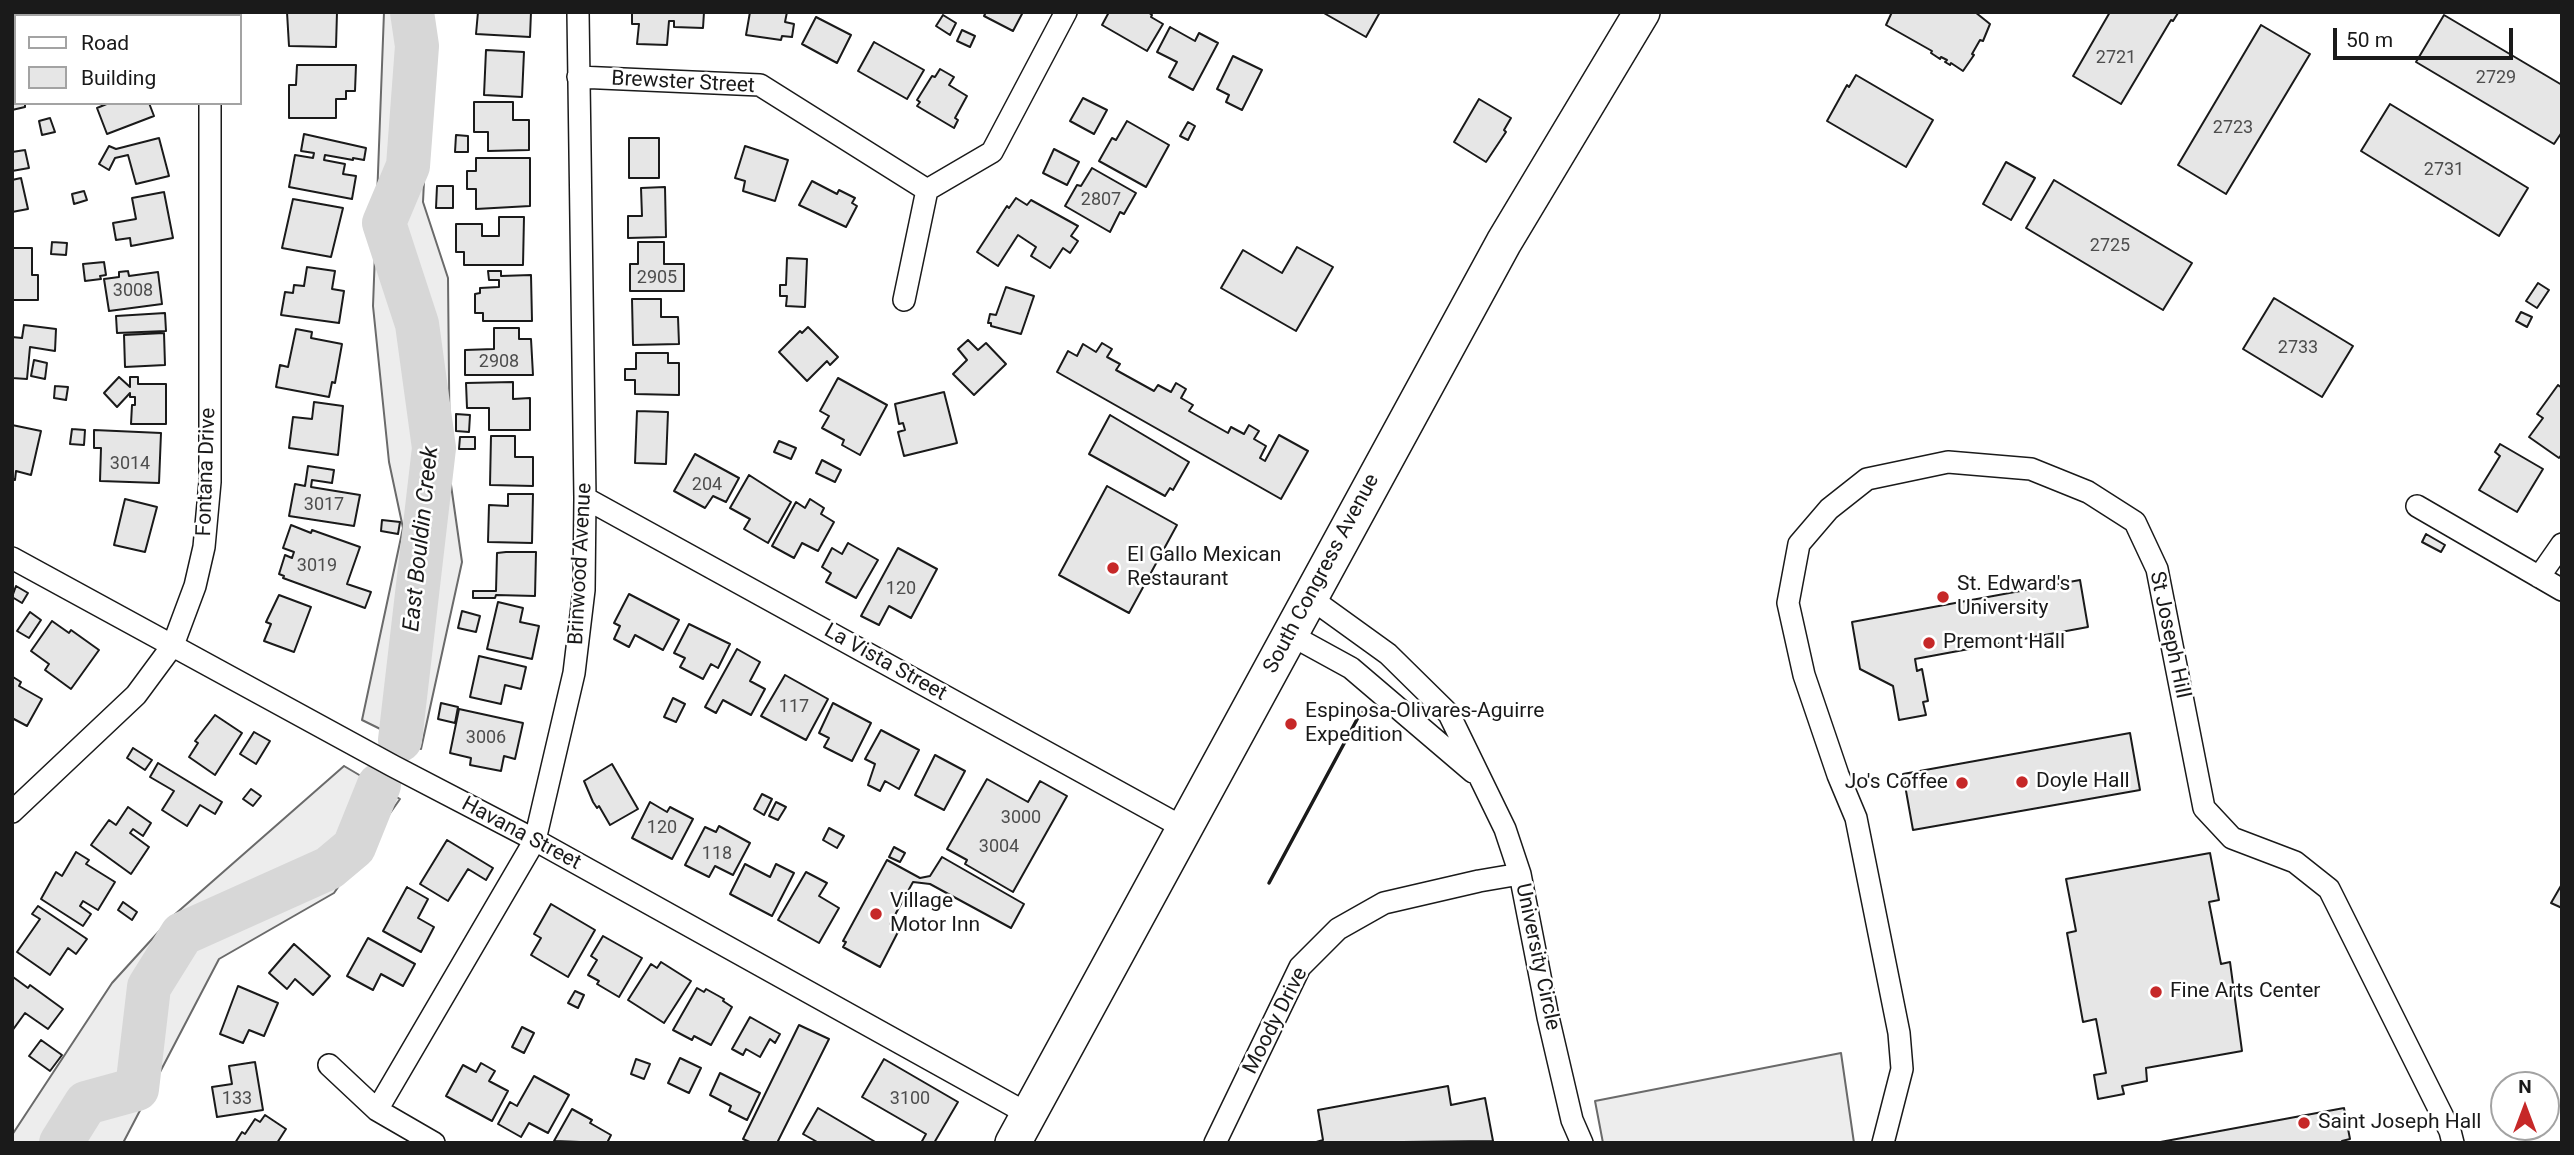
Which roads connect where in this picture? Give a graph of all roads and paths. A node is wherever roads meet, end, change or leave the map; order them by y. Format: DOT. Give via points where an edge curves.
graph roads {
  1 [pos="578,12"];
  2 [pos="1066,12"];
  3 [pos="1642,12"];
  4 [pos="578,77"];
  5 [pos="210,105"];
  6 [pos="927,190"];
  7 [pos="904,300"];
  8 [pos="585,498"];
  9 [pos="2417,506"];
  10 [pos="2562,544"];
  11 [pos="12,558"];
  12 [pos="2539,577"];
  13 [pos="2562,590"];
  14 [pos="1309,597"];
  15 [pos="1289,634"];
  16 [pos="173,645"];
  17 [pos="1478,776"];
  18 [pos="12,811"];
  19 [pos="1184,828"];
  20 [pos="536,840"];
  21 [pos="1520,874"];
  22 [pos="329,1065"];
  23 [pos="377,1110"];
  24 [pos="1021,1128"];
  25 [pos="434,1143"];
  26 [pos="1215,1143"];
  27 [pos="1582,1143"];
  28 [pos="1883,1143"];
  29 [pos="2453,1143"];
  1 -- 4 [label="street, Brinwood Avenue"];
  2 -- 6 [label="street" via="992,152"];
  3 -- 14 [label="main road, South Congress Avenue" via="1504,242"];
  4 -- 6 [label="street, Brewster Street" via="760,85"];
  4 -- 8 [label="street, Brinwood Avenue"];
  5 -- 16 [label="street, Fontana Drive" via="208,517 195,586"];
  6 -- 7 [label="street"];
  8 -- 19 [label="street, La Vista Street"];
  8 -- 20 [label="street, Brinwood Avenue" via="584,590 574,673"];
  9 -- 12 [label="street"];
  10 -- 12 [label="street"];
  11 -- 16 [label="street, Havana Street"];
  12 -- 13 [label="street"];
  14 -- 15 [label="main road, South Congress Avenue"];
  14 -- 17 [label="street, University Circle" via="1388,654 1434,698 1449,714"];
  15 -- 17 [label="street, University Circle" via="1351,668"];
  15 -- 19 [label="main road, South Congress Avenue"];
  16 -- 18 [label="street, Fontana Drive" via="136,695"];
  16 -- 20 [label="street, Havana Street"];
  17 -- 21 [label="street, University Circle" via="1505,829"];
  19 -- 24 [label="main road, South Congress Avenue"];
  20 -- 23 [label="street, Brinwood Avenue"];
  20 -- 24 [label="street, Havana Street"];
  21 -- 26 [label="street, Moody Drive" via="1384,903 1338,929 1300,967"];
  21 -- 27 [label="street, University Circle" via="1551,1029 1572,1120"];
  22 -- 23 [label="street"];
  23 -- 25 [label="street"];
  28 -- 29 [label="street, St Joseph Hill" via="1902,1069 1899,1033 1856,818 1804,675 1788,603 1799,544 1829,509 1867,479 1948,462 2031,469 2088,492 2135,522 2157,569 2204,808 2232,838 2295,862 2329,889"];
}
